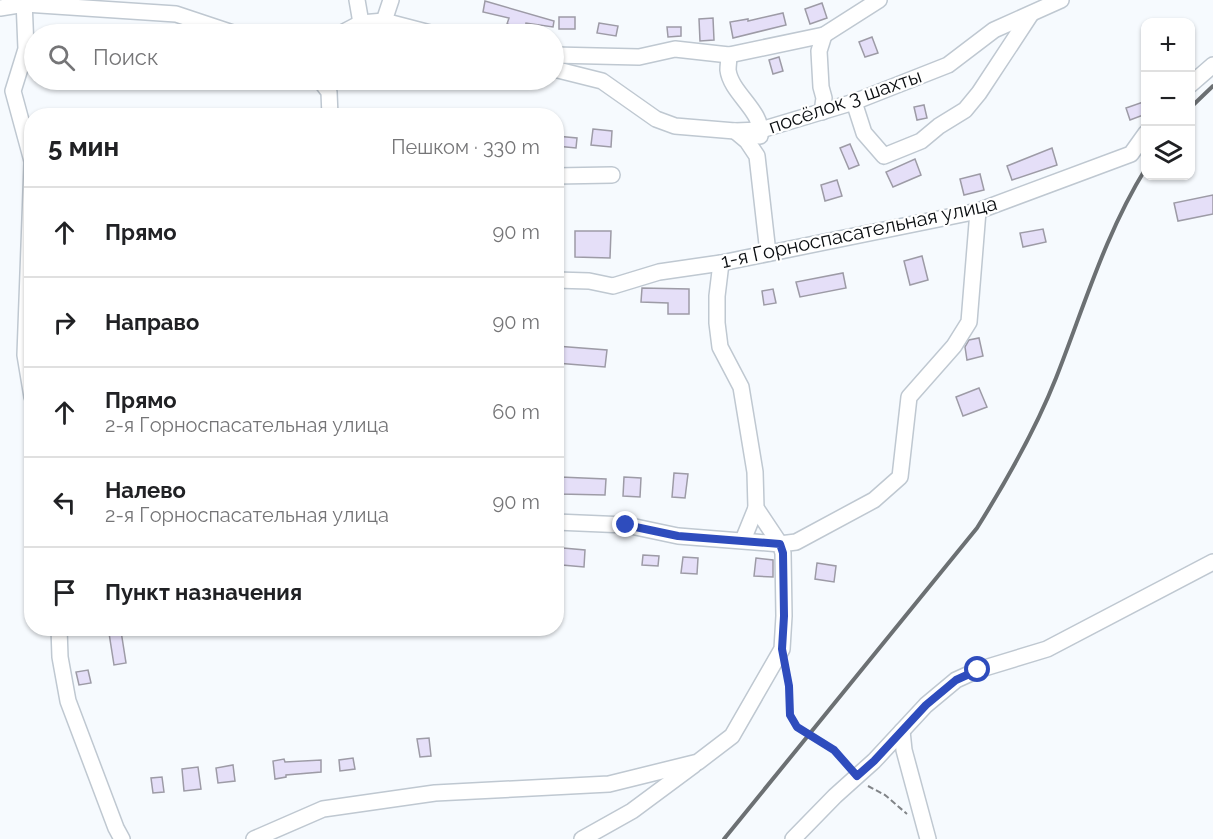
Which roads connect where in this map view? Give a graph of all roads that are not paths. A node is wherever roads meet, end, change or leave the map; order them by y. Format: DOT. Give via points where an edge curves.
graph roads {
  1 [pos="167,0"];
  2 [pos="357,0"];
  3 [pos="391,0"];
  4 [pos="879,0"];
  5 [pos="1061,0"];
  6 [pos="24,2"];
  7 [pos="0,8"];
  8 [pos="1031,13"];
  9 [pos="176,14"];
  10 [pos="384,21"];
  11 [pos="361,23"];
  12 [pos="25,24"];
  13 [pos="206,24"];
  14 [pos="396,24"];
  15 [pos="824,35"];
  16 [pos="24,55"];
  17 [pos="564,55"];
  18 [pos="729,56"];
  19 [pos="1213,65"];
  20 [pos="564,72"];
  21 [pos="1195,81"];
  22 [pos="328,90"];
  23 [pos="854,102"];
  24 [pos="330,108"];
  25 [pos="822,112"];
  26 [pos="735,130"];
  27 [pos="761,130"];
  28 [pos="24,132"];
  29 [pos="1141,140"];
  30 [pos="757,156"];
  31 [pos="564,176"];
  32 [pos="612,176"];
  33 [pos="978,211"];
  34 [pos="768,253"];
  35 [pos="721,263"];
  36 [pos="564,280"];
  37 [pos="756,508"];
  38 [pos="564,522"];
  39 [pos="743,540"];
  40 [pos="780,544"];
  41 [pos="1213,562"];
  42 [pos="59,636"];
  43 [pos="902,731"];
  44 [pos="698,762"];
  45 [pos="926,831"];
  46 [pos="122,839"];
  47 [pos="254,839"];
  48 [pos="582,839"];
  49 [pos="794,839"];
  1 -- 9 [label="street"];
  2 -- 11 [label="street"];
  3 -- 10 [label="street"];
  4 -- 15 [label="street"];
  5 -- 8 [label="street, посёлок 3 шахты"];
  6 -- 7 [label="street"];
  6 -- 9 [label="street"];
  6 -- 12 [label="street"];
  8 -- 23 [label="street, посёлок 3 шахты" via="994,30 948,65"];
  8 -- 23 [label="street" via="972,102 921,141 884,156 864,132"];
  9 -- 13 [label="street"];
  10 -- 11 [label="street"];
  10 -- 14 [label="street"];
  15 -- 18 [label="street"];
  15 -- 25 [label="street" via="819,51 825,98"];
  16 -- 28 [label="street" via="13,91"];
  17 -- 18 [label="street" via="639,57 675,48"];
  18 -- 27 [label="street" via="728,70 733,82"];
  19 -- 21 [label="street"];
  20 -- 26 [label="street, посёлок 3 шахты" via="602,81 656,119 675,126"];
  22 -- 24 [label="street"];
  23 -- 25 [label="street, посёлок 3 шахты"];
  25 -- 27 [label="street, посёлок 3 шахты"];
  26 -- 27 [label="street, посёлок 3 шахты"];
  26 -- 30 [label="street"];
  27 -- 30 [label="street"];
  29 -- 33 [label="street, 1-я Горноспасательная улица" via="1131,154"];
  30 -- 34 [label="street"];
  31 -- 32 [label="street"];
  33 -- 34 [label="street, 1-я Горноспасательная улица"];
  33 -- 40 [label="street" via="969,322 954,346 909,397 900,477 874,500 796,542"];
  34 -- 35 [label="street, 1-я Горноспасательная улица"];
  35 -- 36 [label="street, 1-я Горноспасательная улица" via="659,272 612,286"];
  35 -- 37 [label="street" via="717,296 720,347 741,387 755,472"];
  37 -- 39 [label="street"];
  37 -- 40 [label="street"];
  38 -- 39 [label="street" via="626,525 678,536"];
  39 -- 40 [label="street"];
  40 -- 44 [label="street" via="784,595 782,649 732,736"];
  41 -- 43 [label="street" via="1047,649 956,680"];
  42 -- 46 [label="street" via="68,702"];
  43 -- 45 [label="street"];
  43 -- 49 [label="street"];
  44 -- 47 [label="street" via="609,784 435,793 323,809"];
  44 -- 48 [label="street" via="632,811"];
}
